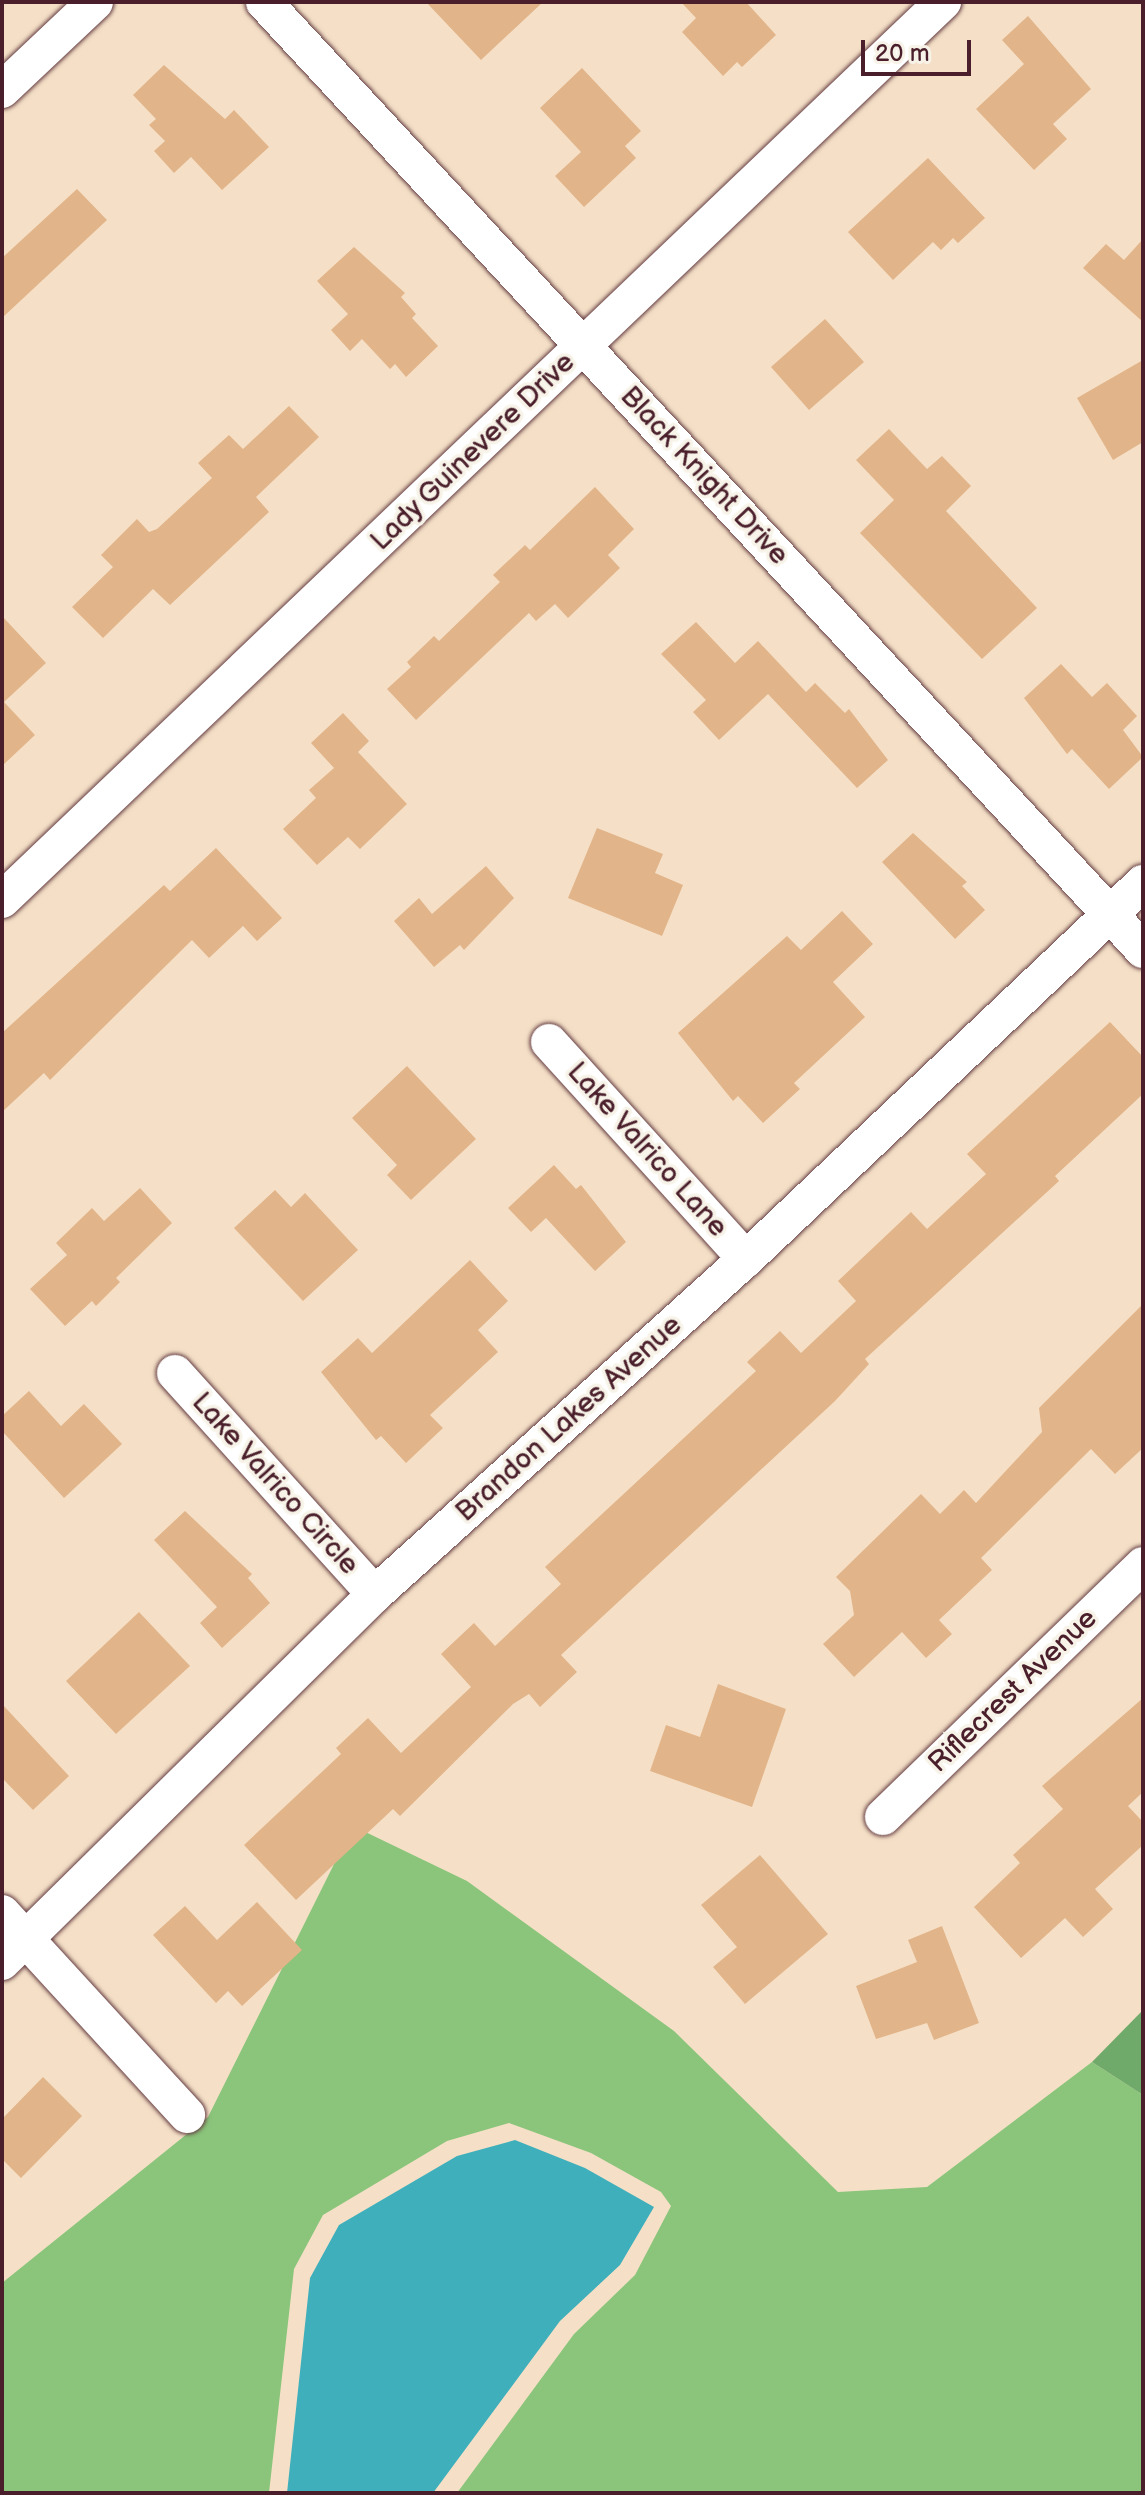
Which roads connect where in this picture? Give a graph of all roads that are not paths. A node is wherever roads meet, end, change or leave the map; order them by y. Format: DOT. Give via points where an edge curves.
graph roads {
  1 [pos="95,2"];
  2 [pos="264,2"];
  3 [pos="943,2"];
  4 [pos="2,90"];
  5 [pos="584,346"];
  6 [pos="1143,883"];
  7 [pos="2,900"];
  8 [pos="1110,915"];
  9 [pos="1143,950"];
  10 [pos="549,1042"];
  11 [pos="746,1259"];
  12 [pos="175,1373"];
  13 [pos="1143,1565"];
  14 [pos="375,1594"];
  15 [pos="883,1817"];
  16 [pos="2,1913"];
  17 [pos="14,1951"];
  18 [pos="187,2115"];
  1 -- 4 [label="street"];
  2 -- 5 [label="street, Black Knight Drive"];
  3 -- 5 [label="street, Lady Guinevere Drive"];
  5 -- 7 [label="street, Lady Guinevere Drive"];
  5 -- 8 [label="street, Black Knight Drive"];
  6 -- 8 [label="street, Brandon Lakes Avenue"];
  8 -- 9 [label="street, Black Knight Drive"];
  8 -- 11 [label="street, Brandon Lakes Avenue"];
  10 -- 11 [label="street, Lake Valrico Lane"];
  11 -- 14 [label="street, Brandon Lakes Avenue"];
  12 -- 14 [label="street, Lake Valrico Circle"];
  13 -- 15 [label="street, Riflecrest Avenue"];
  14 -- 17 [label="street, Brandon Lakes Avenue"];
  16 -- 17 [label="street"];
  17 -- 18 [label="street"];
}
